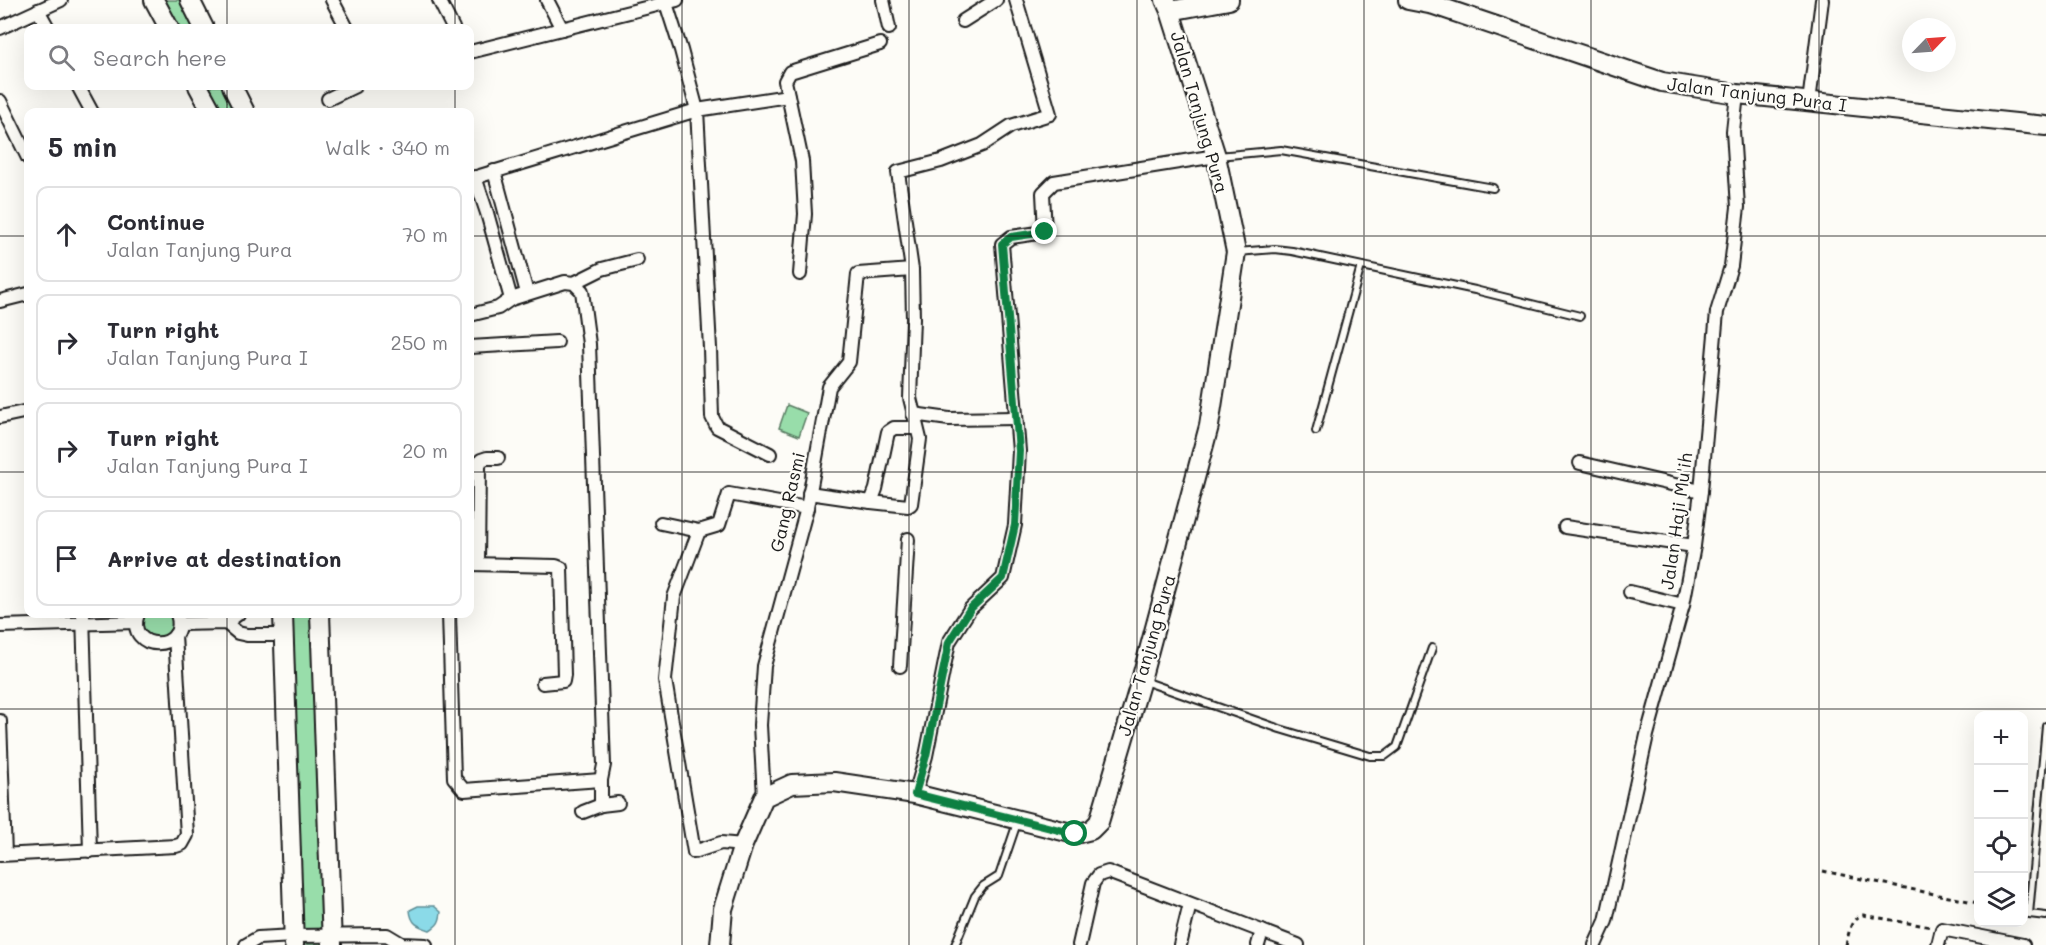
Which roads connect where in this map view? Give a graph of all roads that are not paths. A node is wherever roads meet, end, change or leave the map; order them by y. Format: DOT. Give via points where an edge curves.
graph roads {
  1 [pos="61,0"];
  2 [pos="154,0"];
  3 [pos="190,0"];
  4 [pos="332,0"];
  5 [pos="439,0"];
  6 [pos="547,0"];
  7 [pos="883,0"];
  8 [pos="996,0"];
  9 [pos="1016,0"];
  10 [pos="1229,0"];
  11 [pos="1408,0"];
  12 [pos="1822,0"];
  13 [pos="669,1"];
  14 [pos="1435,3"];
  15 [pos="1167,5"];
  16 [pos="38,10"];
  17 [pos="963,21"];
  18 [pos="46,24"];
  19 [pos="167,24"];
  20 [pos="202,24"];
  21 [pos="345,24"];
  22 [pos="451,24"];
  23 [pos="0,28"];
  24 [pos="889,28"];
  25 [pos="562,29"];
  26 [pos="880,44"];
  27 [pos="474,51"];
  28 [pos="80,90"];
  29 [pos="200,90"];
  30 [pos="234,90"];
  31 [pos="347,90"];
  32 [pos="1737,94"];
  33 [pos="788,96"];
  34 [pos="328,99"];
  35 [pos="0,102"];
  36 [pos="1809,102"];
  37 [pos="90,108"];
  38 [pos="210,108"];
  39 [pos="243,108"];
  40 [pos="697,110"];
  41 [pos="2046,126"];
  42 [pos="24,150"];
  43 [pos="1216,156"];
  44 [pos="494,171"];
  45 [pos="474,177"];
  46 [pos="474,183"];
  47 [pos="1493,188"];
  48 [pos="1236,252"];
  49 [pos="637,260"];
  50 [pos="1360,266"];
  51 [pos="912,270"];
  52 [pos="800,274"];
  53 [pos="574,283"];
  54 [pos="527,294"];
  55 [pos="24,295"];
  56 [pos="511,298"];
  57 [pos="0,302"];
  58 [pos="474,314"];
  59 [pos="1580,316"];
  60 [pos="557,342"];
  61 [pos="474,347"];
  62 [pos="24,412"];
  63 [pos="913,414"];
  64 [pos="0,417"];
  65 [pos="1016,418"];
  66 [pos="916,428"];
  67 [pos="1316,431"];
  68 [pos="770,454"];
  69 [pos="498,458"];
  70 [pos="1580,463"];
  71 [pos="1701,491"];
  72 [pos="809,493"];
  73 [pos="870,502"];
  74 [pos="807,508"];
  75 [pos="661,524"];
  76 [pos="1566,527"];
  77 [pos="699,531"];
  78 [pos="908,539"];
  79 [pos="1694,546"];
  80 [pos="474,564"];
  81 [pos="1630,592"];
  82 [pos="1683,605"];
  83 [pos="137,618"];
  84 [pos="233,618"];
  85 [pos="283,618"];
  86 [pos="320,618"];
  87 [pos="449,618"];
  88 [pos="83,619"];
  89 [pos="226,623"];
  90 [pos="177,624"];
  91 [pos="0,626"];
  92 [pos="283,635"];
  93 [pos="1432,648"];
  94 [pos="900,666"];
  95 [pos="1141,680"];
  96 [pos="543,683"];
  97 [pos="0,721"];
  98 [pos="2046,726"];
  99 [pos="601,780"];
  100 [pos="915,794"];
  101 [pos="764,797"];
  102 [pos="618,803"];
  103 [pos="601,805"];
  104 [pos="583,812"];
  105 [pos="1018,819"];
  106 [pos="743,845"];
  107 [pos="90,851"];
  108 [pos="2,854"];
  109 [pos="1190,904"];
  110 [pos="2046,916"];
  111 [pos="1262,931"];
  112 [pos="294,940"];
  113 [pos="332,940"];
  114 [pos="401,944"];
  115 [pos="246,945"];
  116 [pos="426,945"];
  117 [pos="720,945"];
  118 [pos="955,945"];
  119 [pos="1079,945"];
  120 [pos="1180,945"];
  121 [pos="1258,945"];
  122 [pos="1298,945"];
  123 [pos="1595,945"];
  124 [pos="1938,945"];
  125 [pos="2023,945"];
  1 -- 16 [label="street"];
  2 -- 19 [label="street"];
  3 -- 20 [label="street"];
  4 -- 21 [label="street"];
  5 -- 22 [label="street"];
  6 -- 25 [label="street"];
  7 -- 24 [label="street"];
  8 -- 17 [label="street"];
  9 -- 51 [label="street" via="1050,114 1011,126 982,145 941,161 898,172"];
  10 -- 15 [label="street"];
  11 -- 14 [label="street, Jalan Tanjung Pura I"];
  12 -- 36 [label="street"];
  13 -- 25 [label="street"];
  13 -- 40 [label="street"];
  14 -- 32 [label="street, Jalan Tanjung Pura I" via="1662,82"];
  15 -- 43 [label="street, Jalan Tanjung Pura"];
  16 -- 18 [label="street"];
  16 -- 23 [label="street"];
  25 -- 27 [label="street"];
  26 -- 33 [label="street" via="790,72 785,81"];
  28 -- 37 [label="street"];
  29 -- 38 [label="street"];
  30 -- 39 [label="street"];
  31 -- 34 [label="street"];
  32 -- 36 [label="street, Jalan Tanjung Pura I"];
  32 -- 71 [label="street, Jalan Haji Mu'ih" via="1733,131 1738,207 1731,266 1717,312"];
  33 -- 40 [label="street"];
  33 -- 52 [label="street" via="802,161 805,214"];
  35 -- 42 [label="street"];
  36 -- 41 [label="street, Jalan Tanjung Pura I"];
  40 -- 44 [label="street"];
  40 -- 68 [label="street" via="712,417 717,427"];
  43 -- 47 [label="lane" via="1281,150"];
  43 -- 48 [label="street, Jalan Tanjung Pura"];
  43 -- 65 [label="street" via="1053,182 1043,193 1045,232 1011,237 1002,244"];
  44 -- 45 [label="street"];
  44 -- 54 [label="street"];
  46 -- 56 [label="street" via="487,213"];
  48 -- 50 [label="lane" via="1275,249"];
  48 -- 95 [label="street, Jalan Tanjung Pura" via="1209,426"];
  49 -- 53 [label="street" via="602,269"];
  50 -- 59 [label="lane"];
  50 -- 67 [label="lane"];
  51 -- 63 [label="street"];
  51 -- 72 [label="street, Gang Rasmi" via="858,274 849,362 829,387"];
  53 -- 54 [label="street" via="565,282"];
  53 -- 99 [label="street" via="582,291 589,344 604,765"];
  54 -- 56 [label="street"];
  55 -- 57 [label="street"];
  56 -- 58 [label="street" via="498,308"];
  60 -- 61 [label="street"];
  62 -- 64 [label="street"];
  63 -- 65 [label="street" via="949,419"];
  63 -- 66 [label="street"];
  65 -- 100 [label="street" via="1019,451 1015,525 1003,578 970,609 949,642"];
  66 -- 73 [label="street" via="894,428 888,432"];
  66 -- 73 [label="street" via="920,440 911,504"];
  69 -- 80 [label="street" via="481,460 479,466"];
  70 -- 71 [label="street"];
  71 -- 79 [label="street, Jalan Haji Mu'ih"];
  72 -- 73 [label="street"];
  72 -- 74 [label="street, Gang Rasmi"];
  74 -- 77 [label="street" via="729,494 718,525"];
  74 -- 101 [label="street, Gang Rasmi" via="764,666 760,725"];
  75 -- 77 [label="street"];
  76 -- 79 [label="street"];
  77 -- 106 [label="street" via="674,597 665,680 694,852 722,843"];
  78 -- 94 [label="street"];
  79 -- 82 [label="street, Jalan Haji Mu'ih"];
  80 -- 96 [label="street" via="566,568 563,681"];
  81 -- 82 [label="street"];
  82 -- 123 [label="street, Jalan Haji Mu'ih" via="1647,735 1606,921"];
  83 -- 88 [label="street"];
  83 -- 90 [label="street" via="140,635 151,643 167,642"];
  84 -- 89 [label="street"];
  85 -- 92 [label="street"];
  86 -- 113 [label="street"];
  87 -- 99 [label="street" via="454,778 458,784 464,790"];
  88 -- 91 [label="street"];
  88 -- 107 [label="street"];
  89 -- 90 [label="street"];
  89 -- 92 [label="street" via="247,635"];
  90 -- 107 [label="street" via="187,835 176,846"];
  92 -- 112 [label="street"];
  93 -- 95 [label="lane" via="1396,747 1385,756 1370,756 1280,729"];
  95 -- 105 [label="street, Jalan Tanjung Pura" via="1099,822 1091,830 1075,834"];
  97 -- 108 [label="street"];
  98 -- 110 [label="lane" via="2029,914"];
  99 -- 103 [label="street"];
  100 -- 101 [label="street, Jalan Tanjung Pura" via="834,782 792,784"];
  100 -- 105 [label="street, Jalan Tanjung Pura"];
  101 -- 106 [label="street"];
  102 -- 103 [label="street"];
  103 -- 104 [label="street"];
  105 -- 118 [label="lane" via="999,876 975,896"];
  106 -- 117 [label="street" via="723,909"];
  107 -- 108 [label="street"];
  109 -- 111 [label="street"];
  109 -- 119 [label="street" via="1108,872 1099,874 1093,883"];
  109 -- 120 [label="street"];
  111 -- 121 [label="street"];
  111 -- 122 [label="street"];
  112 -- 113 [label="street"];
  112 -- 115 [label="street" via="258,938"];
  113 -- 114 [label="street" via="387,935"];
  114 -- 116 [label="street"];
  124 -- 125 [label="street" via="1942,929"];
}
